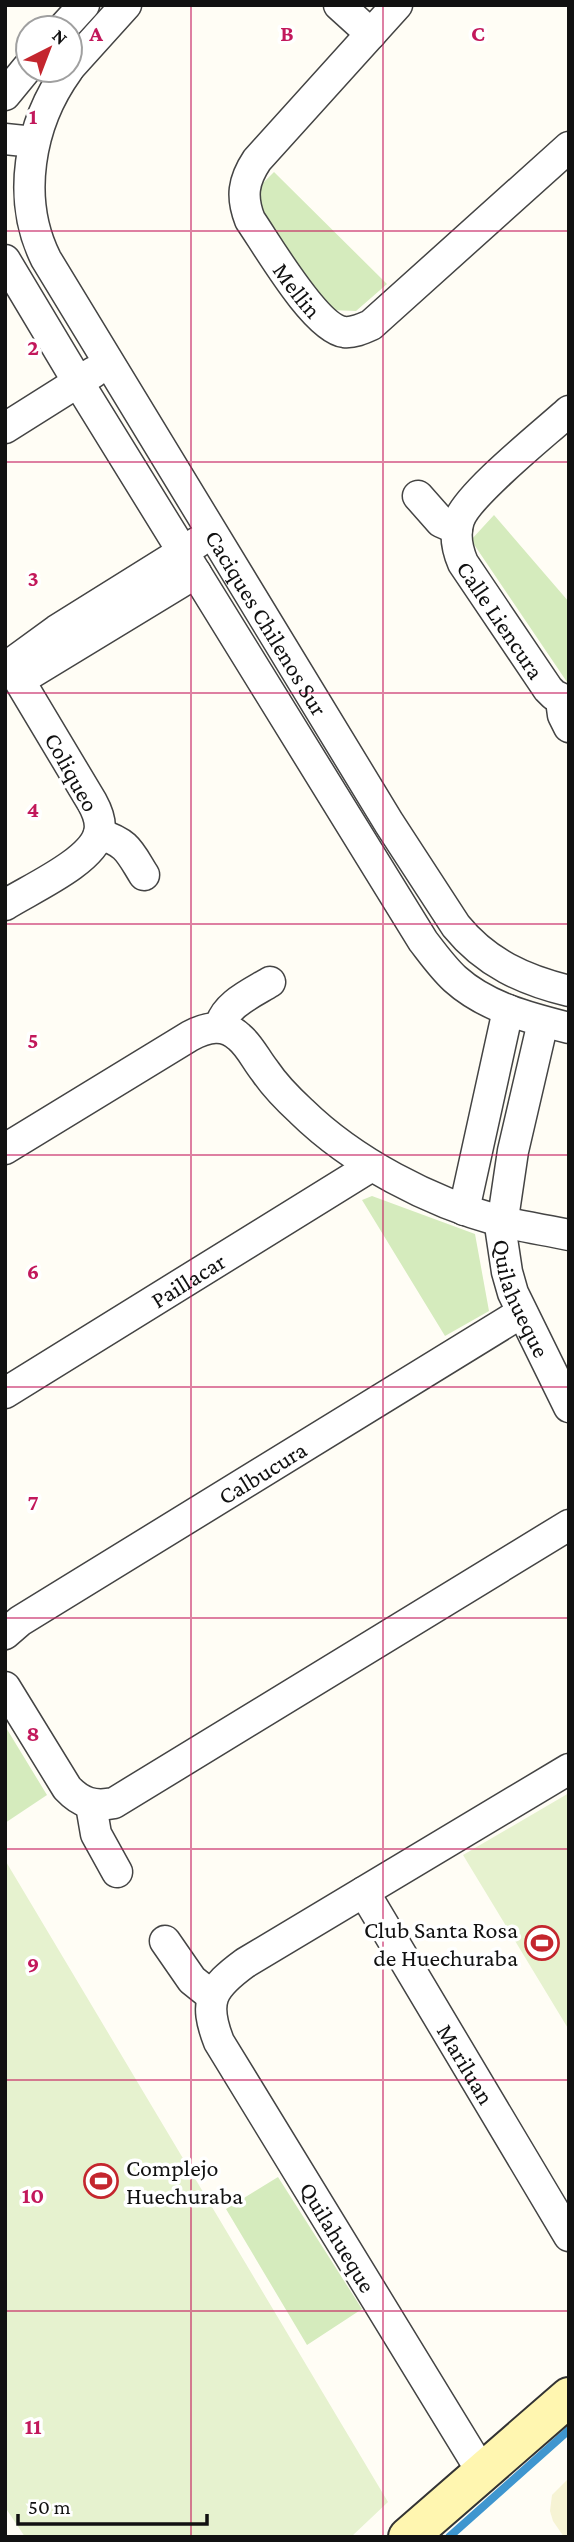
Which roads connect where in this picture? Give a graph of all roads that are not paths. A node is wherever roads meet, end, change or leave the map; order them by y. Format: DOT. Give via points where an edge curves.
graph roads {
  1 [pos="126,5"];
  2 [pos="340,5"];
  3 [pos="397,5"];
  4 [pos="371,34"];
  5 [pos="84,52"];
  6 [pos="60,84"];
  7 [pos="20,141"];
  8 [pos="569,147"];
  9 [pos="17,195"];
  10 [pos="5,260"];
  11 [pos="109,363"];
  12 [pos="78,382"];
  13 [pos="569,411"];
  14 [pos="5,428"];
  15 [pos="418,496"];
  16 [pos="457,529"];
  17 [pos="212,531"];
  18 [pos="190,563"];
  19 [pos="12,671"];
  20 [pos="566,710"];
  21 [pos="99,834"];
  22 [pos="144,876"];
  23 [pos="5,905"];
  24 [pos="270,982"];
  25 [pos="569,991"];
  26 [pos="508,1010"];
  27 [pos="556,1025"];
  28 [pos="220,1027"];
  29 [pos="5,1149"];
  30 [pos="370,1167"];
  31 [pos="464,1210"];
  32 [pos="502,1222"];
  33 [pos="569,1235"];
  34 [pos="521,1313"];
  35 [pos="5,1393"];
  36 [pos="569,1407"];
  37 [pos="569,1525"];
  38 [pos="5,1634"];
  39 [pos="5,1687"];
  40 [pos="569,1769"];
  41 [pos="91,1805"];
  42 [pos="117,1872"];
  43 [pos="364,1892"];
  44 [pos="165,1941"];
  45 [pos="212,1996"];
  46 [pos="569,2236"];
  47 [pos="569,2396"];
  48 [pos="482,2472"];
  49 [pos="408,2537"];
  1 -- 5 [label="street, Caciques Chilenos Sur"];
  2 -- 4 [label="street"];
  3 -- 4 [label="street, Mellin"];
  4 -- 8 [label="street, Mellin" via="257,160 243,189 250,220 312,310 335,329 351,332 371,326"];
  6 -- 7 [label="street, Caciques Chilenos Sur"];
  7 -- 9 [label="street, Caciques Chilenos Sur"];
  9 -- 11 [label="street, Caciques Chilenos Sur" via="39,244"];
  10 -- 12 [label="street, Caciques Chilenos Sur"];
  11 -- 12 [label="street"];
  11 -- 17 [label="street, Caciques Chilenos Sur"];
  12 -- 14 [label="street"];
  12 -- 18 [label="street, Caciques Chilenos Sur"];
  13 -- 16 [label="street, Calle Liencura" via="473,499"];
  15 -- 16 [label="street, Calle Liencura" via="441,522"];
  16 -- 20 [label="street, Calle Liencura" via="463,563"];
  17 -- 18 [label="street, Coliqueo"];
  17 -- 25 [label="street, Caciques Chilenos Sur" via="456,926 499,965"];
  18 -- 19 [label="street, Coliqueo" via="48,636"];
  18 -- 26 [label="street, Caciques Chilenos Sur" via="416,931 454,979"];
  19 -- 21 [label="street, Coliqueo" via="92,802"];
  21 -- 22 [label="street" via="127,847"];
  21 -- 23 [label="street, Coliqueo" via="79,860"];
  24 -- 28 [label="street" via="227,1012"];
  26 -- 27 [label="street, Caciques Chilenos Sur"];
  26 -- 31 [label="street"];
  27 -- 32 [label="street, Quilahueque" via="513,1151"];
  28 -- 29 [label="street" via="190,1036"];
  28 -- 30 [label="street" via="240,1037 283,1094 327,1136"];
  30 -- 31 [label="street"];
  30 -- 35 [label="street, Paillacar"];
  31 -- 32 [label="street"];
  32 -- 33 [label="street"];
  32 -- 34 [label="street, Quilahueque" via="507,1272"];
  34 -- 36 [label="street, Quilahueque"];
  34 -- 38 [label="street, Calbucura"];
  37 -- 41 [label="street" via="126,1798"];
  39 -- 41 [label="street" via="67,1788"];
  40 -- 43 [label="street"];
  41 -- 42 [label="street" via="96,1834"];
  43 -- 45 [label="street" via="245,1963 223,1980"];
  43 -- 46 [label="street, Mariluan"];
  44 -- 45 [label="street" via="191,1980"];
  45 -- 48 [label="street, Quilahueque" via="210,2017 219,2042"];
  47 -- 48 [label="street"];
  48 -- 49 [label="street"];
}
